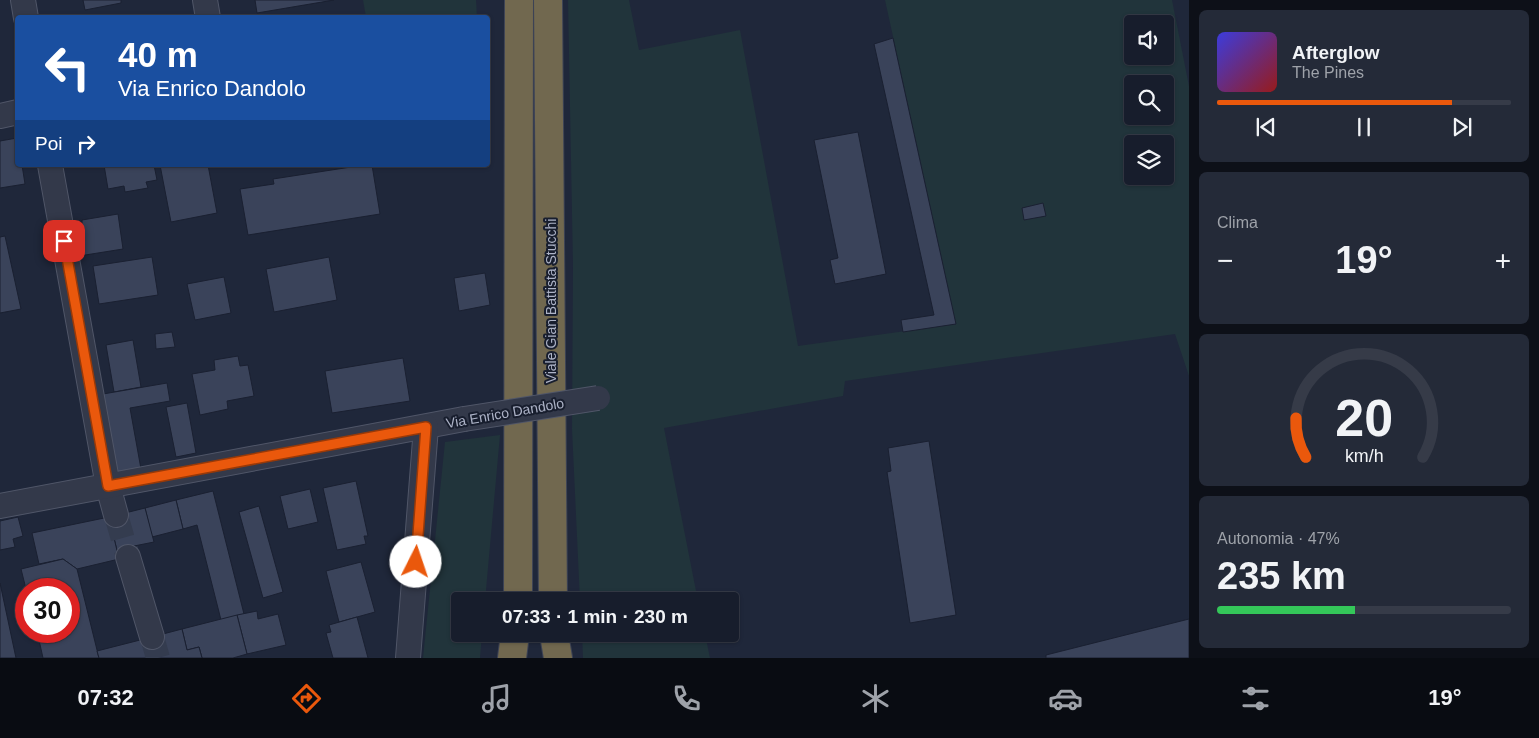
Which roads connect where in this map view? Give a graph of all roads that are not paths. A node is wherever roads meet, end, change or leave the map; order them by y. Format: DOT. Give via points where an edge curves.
graph roads {
  1 [pos="23,0"];
  2 [pos="204,0"];
  3 [pos="519,0"];
  4 [pos="548,0"];
  5 [pos="26,15"];
  6 [pos="207,15"];
  7 [pos="15,113"];
  8 [pos="0,116"];
  9 [pos="50,167"];
  10 [pos="598,398"];
  11 [pos="426,427"];
  12 [pos="108,486"];
  13 [pos="0,506"];
  14 [pos="116,515"];
  15 [pos="128,557"];
  16 [pos="518,592"];
  17 [pos="553,592"];
  18 [pos="152,637"];
  19 [pos="515,642"];
  20 [pos="518,642"];
  21 [pos="554,642"];
  22 [pos="555,642"];
  23 [pos="408,658"];
  24 [pos="512,658"];
  25 [pos="519,658"];
  26 [pos="553,658"];
  27 [pos="558,658"];
  1 -- 5 [label="street"];
  2 -- 6 [label="street"];
  3 -- 16 [label="highway"];
  4 -- 17 [label="highway, Viale Gian Battista Stucchi"];
  7 -- 8 [label="street"];
  9 -- 12 [label="street"];
  10 -- 11 [label="street, Via Enrico Dandolo, bridge"];
  11 -- 12 [label="street, Via Enrico Dandolo"];
  11 -- 23 [label="street"];
  12 -- 13 [label="street, Via Enrico Dandolo"];
  12 -- 14 [label="street"];
  15 -- 18 [label="street"];
  19 -- 24 [label="highway"];
  20 -- 25 [label="highway"];
  21 -- 26 [label="highway"];
  22 -- 27 [label="highway"];
}
